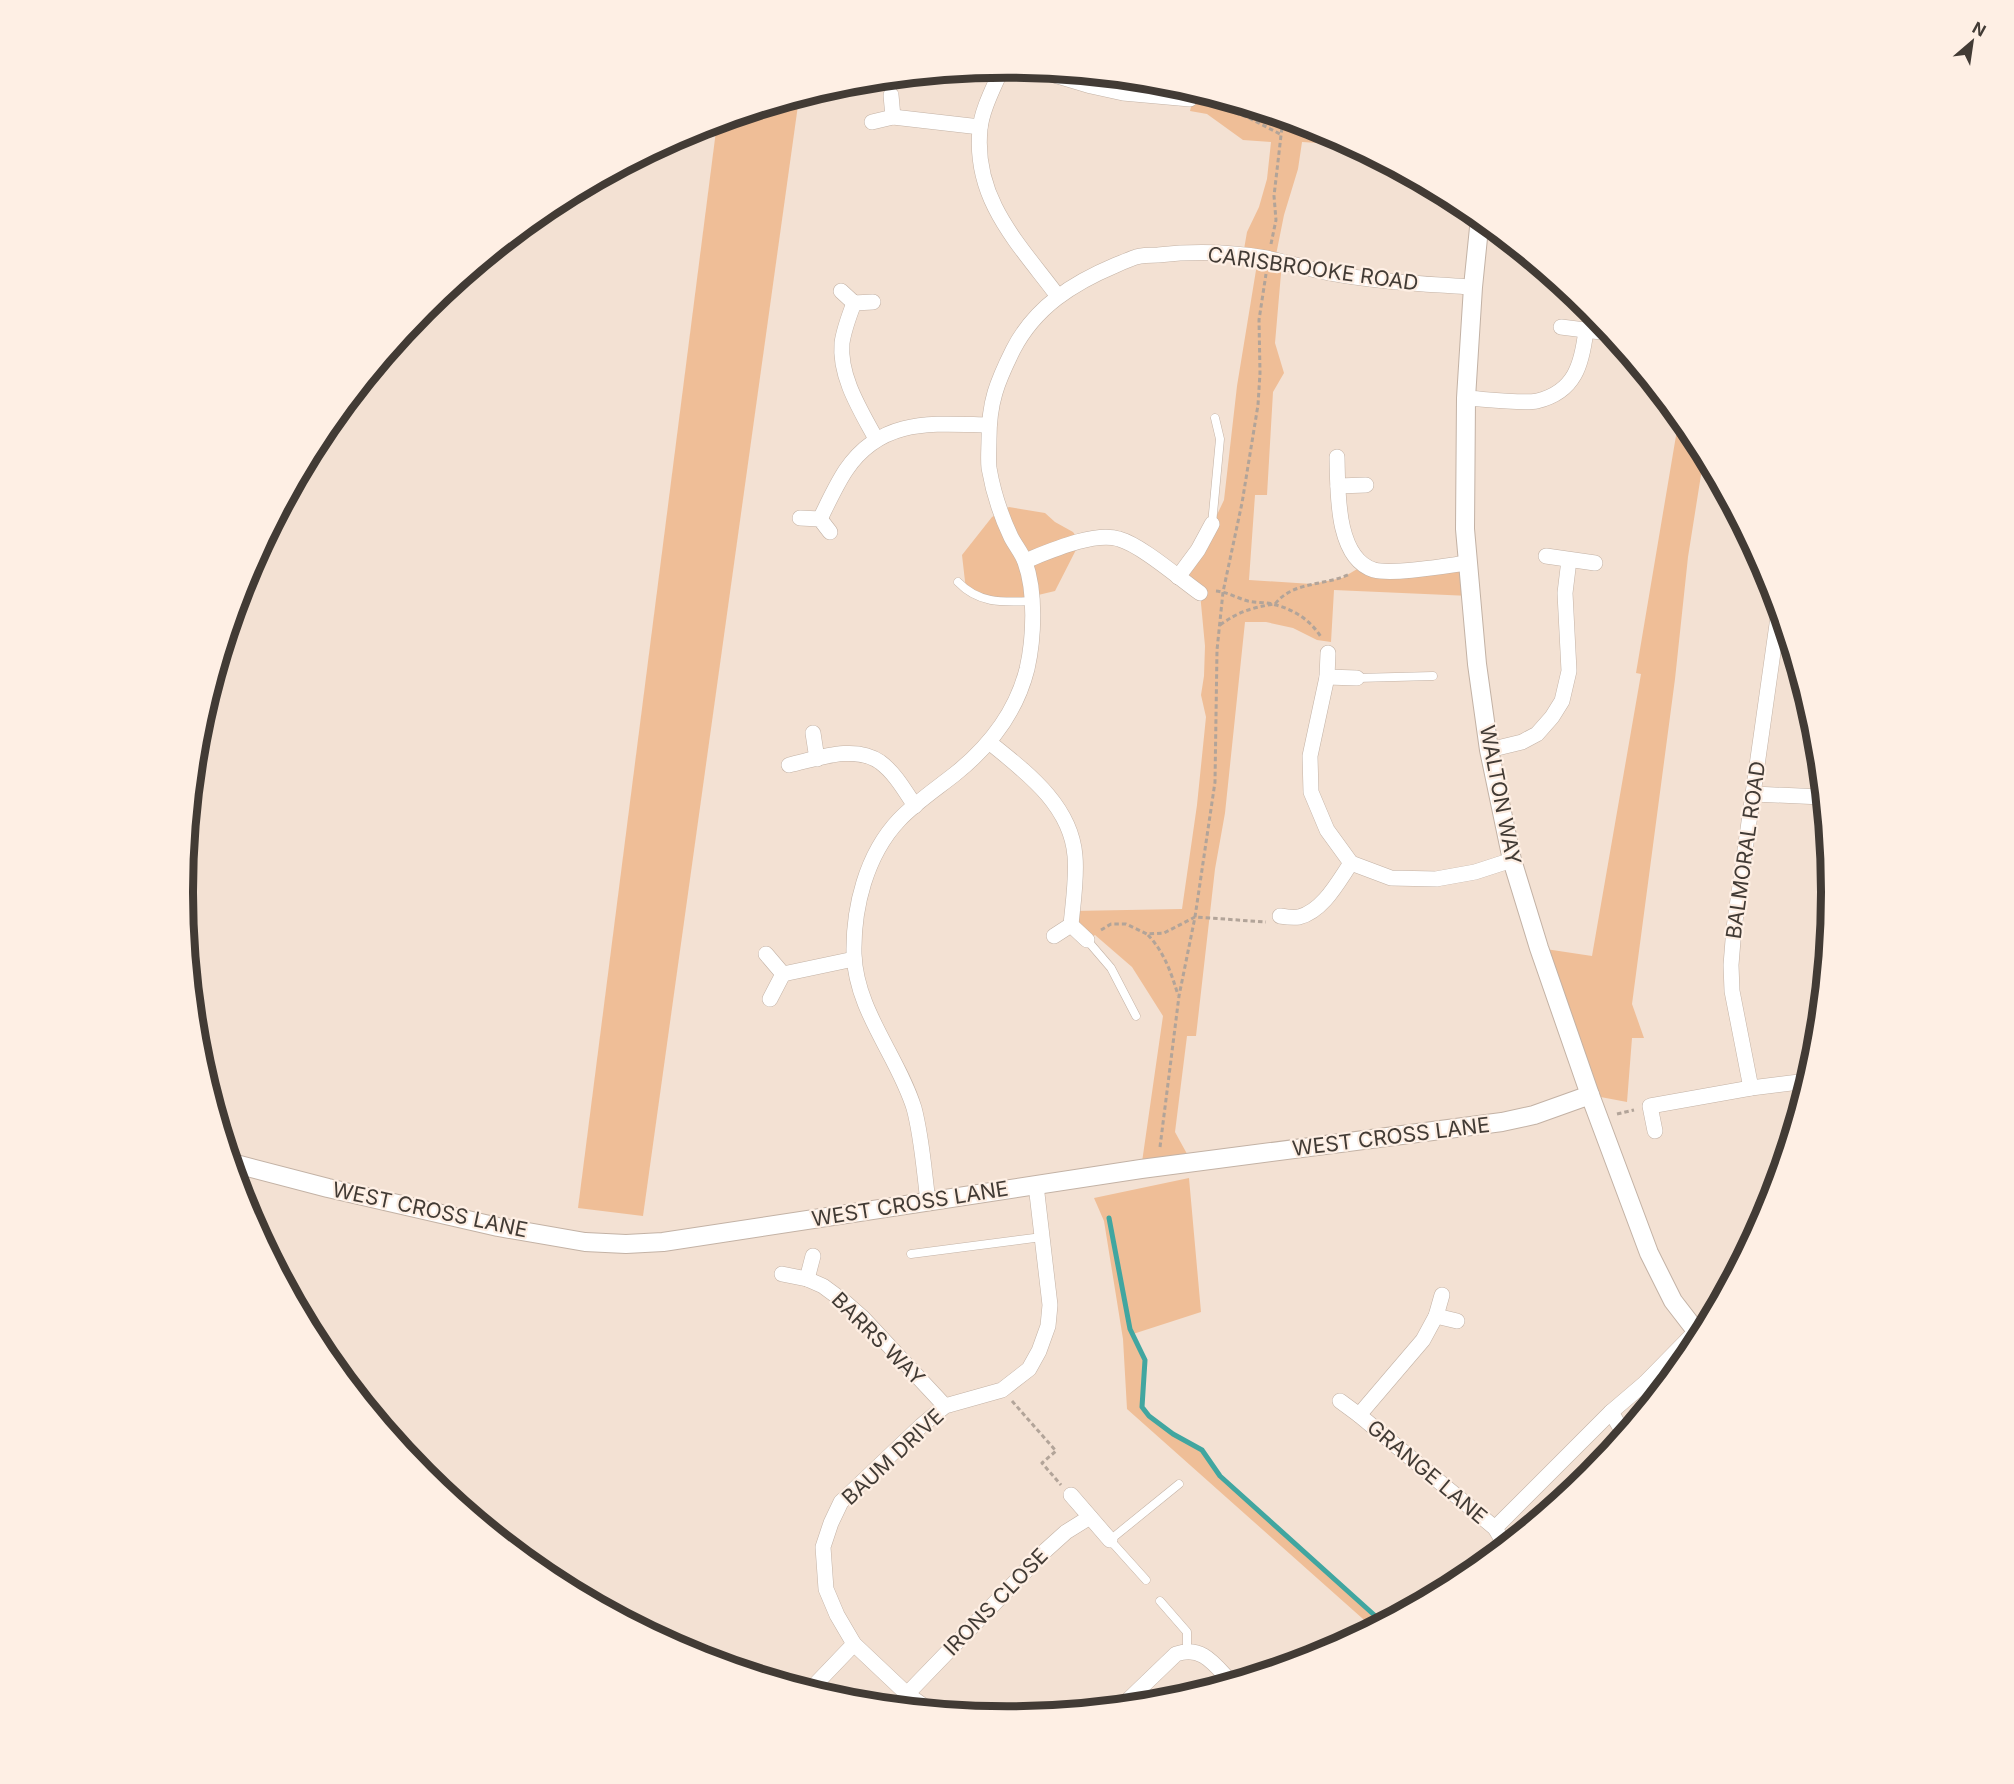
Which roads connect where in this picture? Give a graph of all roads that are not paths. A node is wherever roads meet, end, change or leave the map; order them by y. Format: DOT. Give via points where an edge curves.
graph roads {
  1 [pos="998,78"];
  2 [pos="1076,82"];
  3 [pos="1149,91"];
  4 [pos="891,94"];
  5 [pos="893,117"];
  6 [pos="872,122"];
  7 [pos="980,127"];
  8 [pos="1479,229"];
  9 [pos="1473,287"];
  10 [pos="841,291"];
  11 [pos="1057,295"];
  12 [pos="873,302"];
  13 [pos="854,303"];
  14 [pos="1560,327"];
  15 [pos="1586,330"];
  16 [pos="1597,331"];
  17 [pos="1466,398"];
  18 [pos="1215,418"];
  19 [pos="989,425"];
  20 [pos="876,440"];
  21 [pos="1337,457"];
  22 [pos="1366,485"];
  23 [pos="1338,486"];
  24 [pos="800,518"];
  25 [pos="820,519"];
  26 [pos="1212,524"];
  27 [pos="830,532"];
  28 [pos="1546,556"];
  29 [pos="1569,560"];
  30 [pos="1025,561"];
  31 [pos="1467,563"];
  32 [pos="1595,563"];
  33 [pos="1178,577"];
  34 [pos="958,582"];
  35 [pos="1200,593"];
  36 [pos="1031,601"];
  37 [pos="1777,627"];
  38 [pos="1328,653"];
  39 [pos="1433,676"];
  40 [pos="1327,677"];
  41 [pos="1357,678"];
  42 [pos="813,733"];
  43 [pos="989,742"];
  44 [pos="1489,750"];
  45 [pos="817,759"];
  46 [pos="789,765"];
  47 [pos="1754,794"];
  48 [pos="1815,797"];
  49 [pos="915,806"];
  50 [pos="1512,860"];
  51 [pos="1351,863"];
  52 [pos="1280,916"];
  53 [pos="1071,925"];
  54 [pos="1054,936"];
  55 [pos="1087,940"];
  56 [pos="766,954"];
  57 [pos="854,959"];
  58 [pos="783,974"];
  59 [pos="770,999"];
  60 [pos="1136,1016"];
  61 [pos="1798,1082"];
  62 [pos="1751,1088"];
  63 [pos="1590,1095"];
  64 [pos="1655,1131"];
  65 [pos="240,1165"];
  66 [pos="1036,1185"];
  67 [pos="928,1201"];
  68 [pos="1042,1237"];
  69 [pos="911,1254"];
  70 [pos="813,1256"];
  71 [pos="782,1274"];
  72 [pos="807,1279"];
  73 [pos="1442,1295"];
  74 [pos="1436,1316"];
  75 [pos="1457,1321"];
  76 [pos="1694,1328"];
  77 [pos="1678,1352"];
  78 [pos="1340,1401"];
  79 [pos="945,1406"];
  80 [pos="1611,1412"];
  81 [pos="1359,1415"];
  82 [pos="1620,1428"];
  83 [pos="1179,1484"];
  84 [pos="1071,1495"];
  85 [pos="1090,1517"];
  86 [pos="1495,1528"];
  87 [pos="1502,1539"];
  88 [pos="1110,1540"];
  89 [pos="1146,1580"];
  90 [pos="1160,1601"];
  91 [pos="854,1644"];
  92 [pos="1187,1651"];
  93 [pos="1225,1676"];
  94 [pos="817,1683"];
  95 [pos="907,1694"];
  96 [pos="1133,1696"];
  97 [pos="915,1700"];
  1 -- 7 [label="street"];
  2 -- 3 [label="street" via="1123,93"];
  4 -- 5 [label="street"];
  5 -- 6 [label="street"];
  5 -- 7 [label="street"];
  7 -- 11 [label="street" via="980,167 997,213"];
  8 -- 9 [label="street, WALTON WAY"];
  9 -- 11 [label="street, CARISBROOKE ROAD" via="1408,283 1329,273 1268,259 1186,252 1137,256 1089,276"];
  9 -- 17 [label="street, WALTON WAY"];
  10 -- 13 [label="street"];
  11 -- 19 [label="street, CARISBROOKE ROAD" via="1020,336 999,378 989,408"];
  12 -- 13 [label="street"];
  13 -- 20 [label="street" via="845,326 842,358 856,401"];
  14 -- 15 [label="street"];
  15 -- 16 [label="street"];
  15 -- 17 [label="street" via="1579,368 1570,383 1555,394 1535,402"];
  17 -- 31 [label="street, WALTON WAY"];
  18 -- 26 [label="lane" via="1220,439"];
  19 -- 20 [label="street" via="922,424"];
  19 -- 30 [label="street, CARISBROOKE ROAD" via="989,466 999,504 1010,536"];
  20 -- 25 [label="street" via="846,470"];
  21 -- 23 [label="street"];
  22 -- 23 [label="street"];
  23 -- 31 [label="street" via="1343,530 1364,565 1392,571"];
  24 -- 25 [label="street"];
  25 -- 27 [label="street"];
  26 -- 33 [label="street"];
  28 -- 29 [label="street"];
  29 -- 32 [label="street"];
  29 -- 44 [label="street" via="1565,593 1569,671 1562,701 1537,734"];
  30 -- 33 [label="street" via="1091,539 1116,538 1130,543"];
  30 -- 36 [label="street, CARISBROOKE ROAD"];
  31 -- 44 [label="street, WALTON WAY"];
  33 -- 35 [label="street"];
  34 -- 36 [label="lane" via="982,598"];
  36 -- 43 [label="street, CARISBROOKE ROAD" via="1028,667 1007,720"];
  37 -- 47 [label="street, BALMORAL ROAD"];
  38 -- 40 [label="street"];
  39 -- 41 [label="lane"];
  40 -- 41 [label="street"];
  40 -- 51 [label="street" via="1310,756 1311,792 1327,830"];
  42 -- 45 [label="street"];
  43 -- 49 [label="street, CARISBROOKE ROAD"];
  43 -- 53 [label="street" via="1029,774 1053,800 1068,826 1075,855"];
  44 -- 50 [label="street, WALTON WAY"];
  45 -- 46 [label="street"];
  45 -- 49 [label="street" via="844,753 879,762"];
  47 -- 48 [label="street"];
  47 -- 62 [label="street, BALMORAL ROAD" via="1731,965 1732,992"];
  49 -- 57 [label="street, CARISBROOKE ROAD" via="898,822 868,872 858,900"];
  50 -- 51 [label="street" via="1436,879 1391,878"];
  50 -- 63 [label="street, WALTON WAY"];
  51 -- 52 [label="street" via="1331,893 1309,913 1297,918"];
  53 -- 54 [label="street"];
  53 -- 55 [label="street"];
  55 -- 60 [label="lane" via="1111,968"];
  56 -- 58 [label="street"];
  57 -- 58 [label="street"];
  57 -- 67 [label="street, CARISBROOKE ROAD" via="864,1002 900,1071 914,1109"];
  58 -- 59 [label="street"];
  61 -- 62 [label="street"];
  62 -- 64 [label="street" via="1650,1106"];
  63 -- 66 [label="street, WEST CROSS LANE" via="1502,1122"];
  63 -- 76 [label="street, WALTON WAY" via="1649,1253 1673,1301"];
  65 -- 67 [label="street, WEST CROSS LANE" via="498,1227 585,1242 663,1242"];
  66 -- 67 [label="street, WEST CROSS LANE"];
  66 -- 68 [label="street, BAUM DRIVE"];
  68 -- 69 [label="lane"];
  68 -- 79 [label="street, BAUM DRIVE" via="1050,1305 1048,1326 1029,1369 1002,1390"];
  70 -- 72 [label="street"];
  71 -- 72 [label="street, BARRS WAY"];
  72 -- 79 [label="street, BARRS WAY" via="855,1310"];
  73 -- 74 [label="street, GRANGE LANE"];
  74 -- 75 [label="street"];
  74 -- 81 [label="street, GRANGE LANE" via="1423,1340"];
  77 -- 80 [label="street, GRANGE LANE"];
  78 -- 81 [label="street, GRANGE LANE"];
  79 -- 91 [label="street, BAUM DRIVE" via="841,1502 831,1523 823,1547 826,1589"];
  80 -- 82 [label="street"];
  80 -- 86 [label="street, GRANGE LANE"];
  81 -- 86 [label="street, GRANGE LANE"];
  83 -- 88 [label="lane"];
  84 -- 85 [label="street"];
  85 -- 88 [label="street"];
  85 -- 95 [label="street, IRONS CLOSE" via="1046,1550"];
  86 -- 87 [label="street, GRANGE LANE"];
  88 -- 89 [label="lane"];
  90 -- 92 [label="lane" via="1186,1632"];
  91 -- 94 [label="street"];
  91 -- 95 [label="street, BAUM DRIVE"];
  92 -- 93 [label="street" via="1210,1660"];
  92 -- 96 [label="street" via="1176,1654"];
  95 -- 97 [label="street, BAUM DRIVE"];
}
